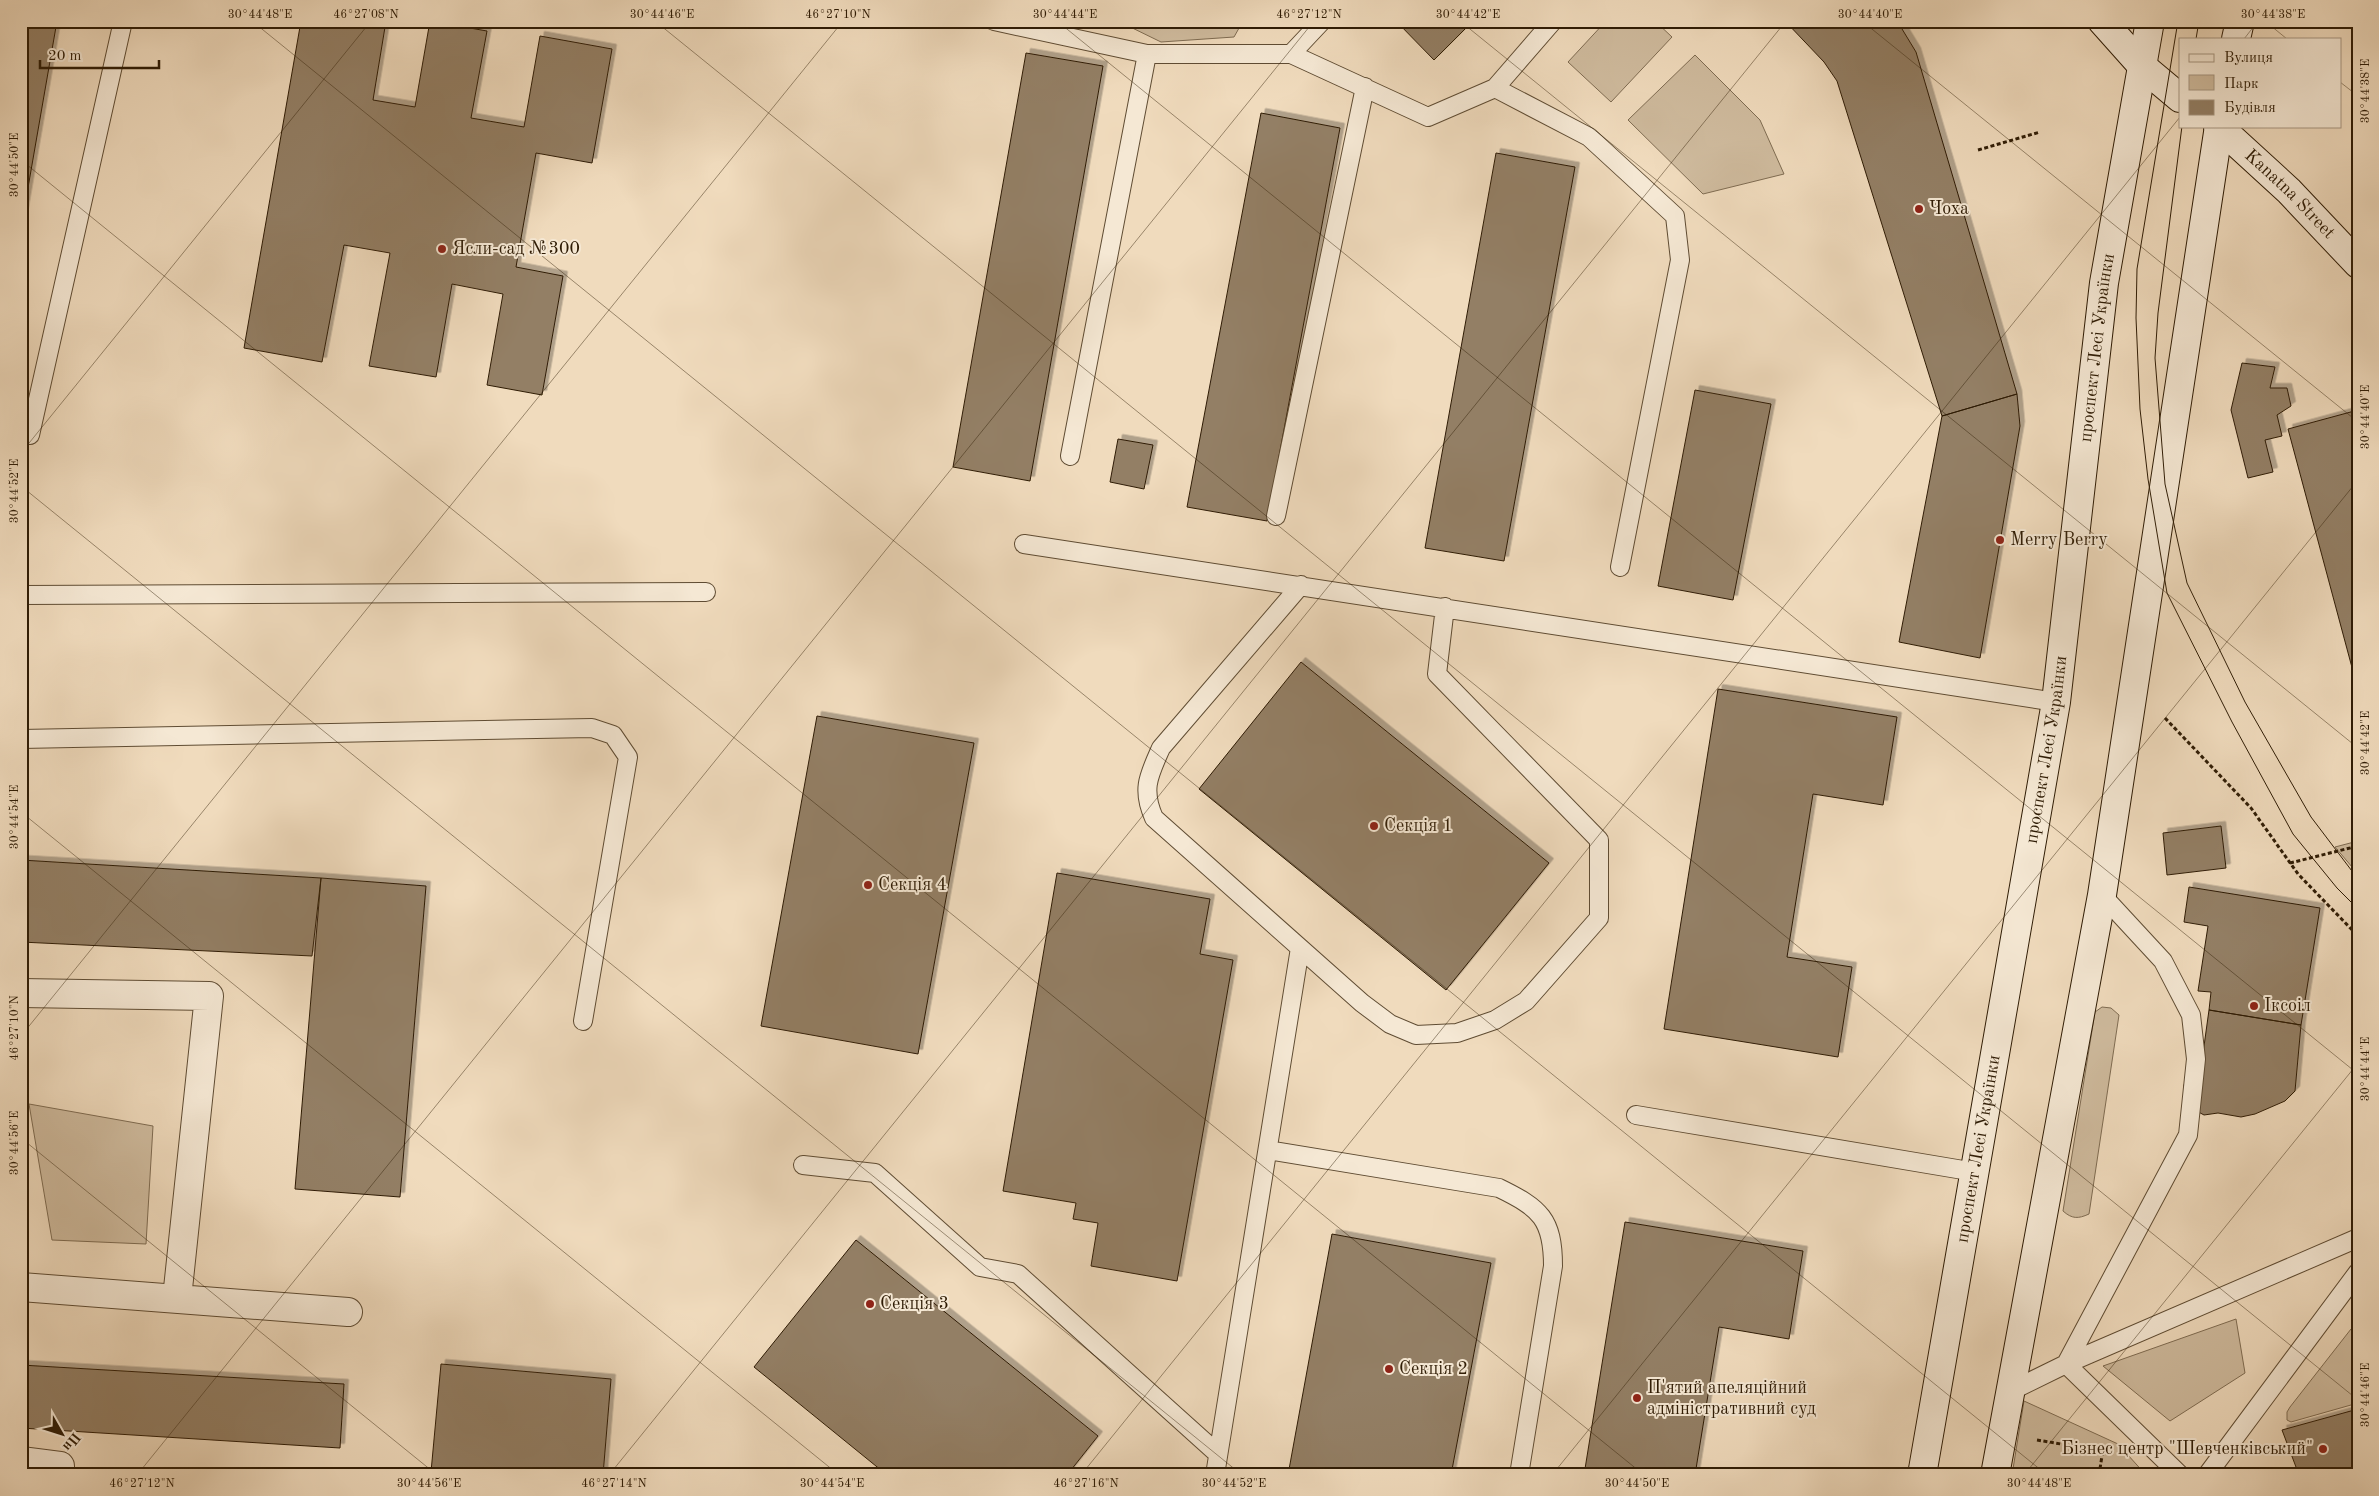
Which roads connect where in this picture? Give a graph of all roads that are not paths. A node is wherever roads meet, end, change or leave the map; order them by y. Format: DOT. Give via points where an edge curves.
graph roads {
  1 [pos="123,21"];
  2 [pos="994,21"];
  3 [pos="1322,21"];
  4 [pos="1552,21"];
  5 [pos="2102,21"];
  6 [pos="2150,21"];
  7 [pos="2240,21"];
  8 [pos="2236,38"];
  9 [pos="1147,54"];
  10 [pos="1292,54"];
  11 [pos="2143,66"];
  12 [pos="1365,88"];
  13 [pos="1495,88"];
  14 [pos="2179,97"];
  15 [pos="2219,128"];
  16 [pos="2220,128"];
  17 [pos="2358,264"];
  18 [pos="30,435"];
  19 [pos="1070,456"];
  20 [pos="1276,516"];
  21 [pos="1024,544"];
  22 [pos="1620,567"];
  23 [pos="1301,585"];
  24 [pos="706,592"];
  25 [pos="21,595"];
  26 [pos="1445,607"];
  27 [pos="2056,702"];
  28 [pos="21,739"];
  29 [pos="2102,895"];
  30 [pos="1300,948"];
  31 [pos="21,993"];
  32 [pos="583,1020"];
  33 [pos="1636,1115"];
  34 [pos="1268,1150"];
  35 [pos="803,1165"];
  36 [pos="1975,1172"];
  37 [pos="2358,1238"];
  38 [pos="2358,1272"];
  39 [pos="21,1287"];
  40 [pos="177,1298"];
  41 [pos="348,1312"];
  42 [pos="2066,1364"];
  43 [pos="2009,1392"];
  44 [pos="1218,1454"];
  45 [pos="21,1461"];
  46 [pos="60,1475"];
  47 [pos="1215,1475"];
  48 [pos="1519,1475"];
  49 [pos="1922,1475"];
  50 [pos="1995,1475"];
  51 [pos="2180,1475"];
  52 [pos="2207,1475"];
  1 -- 18 [label="lane"];
  2 -- 9 [label="lane"];
  3 -- 10 [label="lane"];
  4 -- 13 [label="lane"];
  5 -- 11 [label="main road"];
  6 -- 11 [label="main road, проспект Лесі Українки"];
  7 -- 8 [label="main road"];
  9 -- 10 [label="lane"];
  9 -- 19 [label="lane"];
  10 -- 12 [label="lane"];
  11 -- 14 [label="main road"];
  11 -- 27 [label="main road, проспект Лесі Українки" via="2104,283"];
  12 -- 13 [label="lane" via="1428,117"];
  12 -- 20 [label="lane"];
  13 -- 22 [label="lane" via="1589,136 1675,216 1680,260"];
  15 -- 29 [label="main road"];
  16 -- 17 [label="main road, Kanatna Street" via="2289,190"];
  21 -- 23 [label="lane"];
  23 -- 26 [label="lane"];
  23 -- 30 [label="lane" via="1161,748 1149,775 1146,801 1154,818"];
  24 -- 25 [label="lane"];
  26 -- 27 [label="lane"];
  26 -- 30 [label="lane" via="1437,674 1598,840 1599,918 1526,1000 1494,1020 1457,1033 1416,1035 1390,1024"];
  27 -- 36 [label="main road, проспект Лесі Українки"];
  28 -- 32 [label="lane" via="592,728 614,735 628,757"];
  29 -- 42 [label="lane" via="2163,960 2191,1015 2196,1059 2188,1135"];
  29 -- 43 [label="main road"];
  30 -- 34 [label="lane"];
  31 -- 40 [label="main road" via="210,996"];
  33 -- 36 [label="lane"];
  34 -- 44 [label="lane"];
  34 -- 48 [label="lane" via="1499,1188 1526,1201 1544,1219 1553,1240 1553,1266"];
  35 -- 44 [label="lane" via="875,1173 980,1267 1018,1274"];
  36 -- 49 [label="main road, проспект Лесі Українки"];
  37 -- 42 [label="lane"];
  38 -- 52 [label="lane"];
  39 -- 40 [label="main road"];
  40 -- 41 [label="main road"];
  42 -- 43 [label="lane"];
  42 -- 51 [label="lane"];
  43 -- 50 [label="main road"];
  44 -- 47 [label="lane"];
  45 -- 46 [label="main road" via="60,1466"];
}
